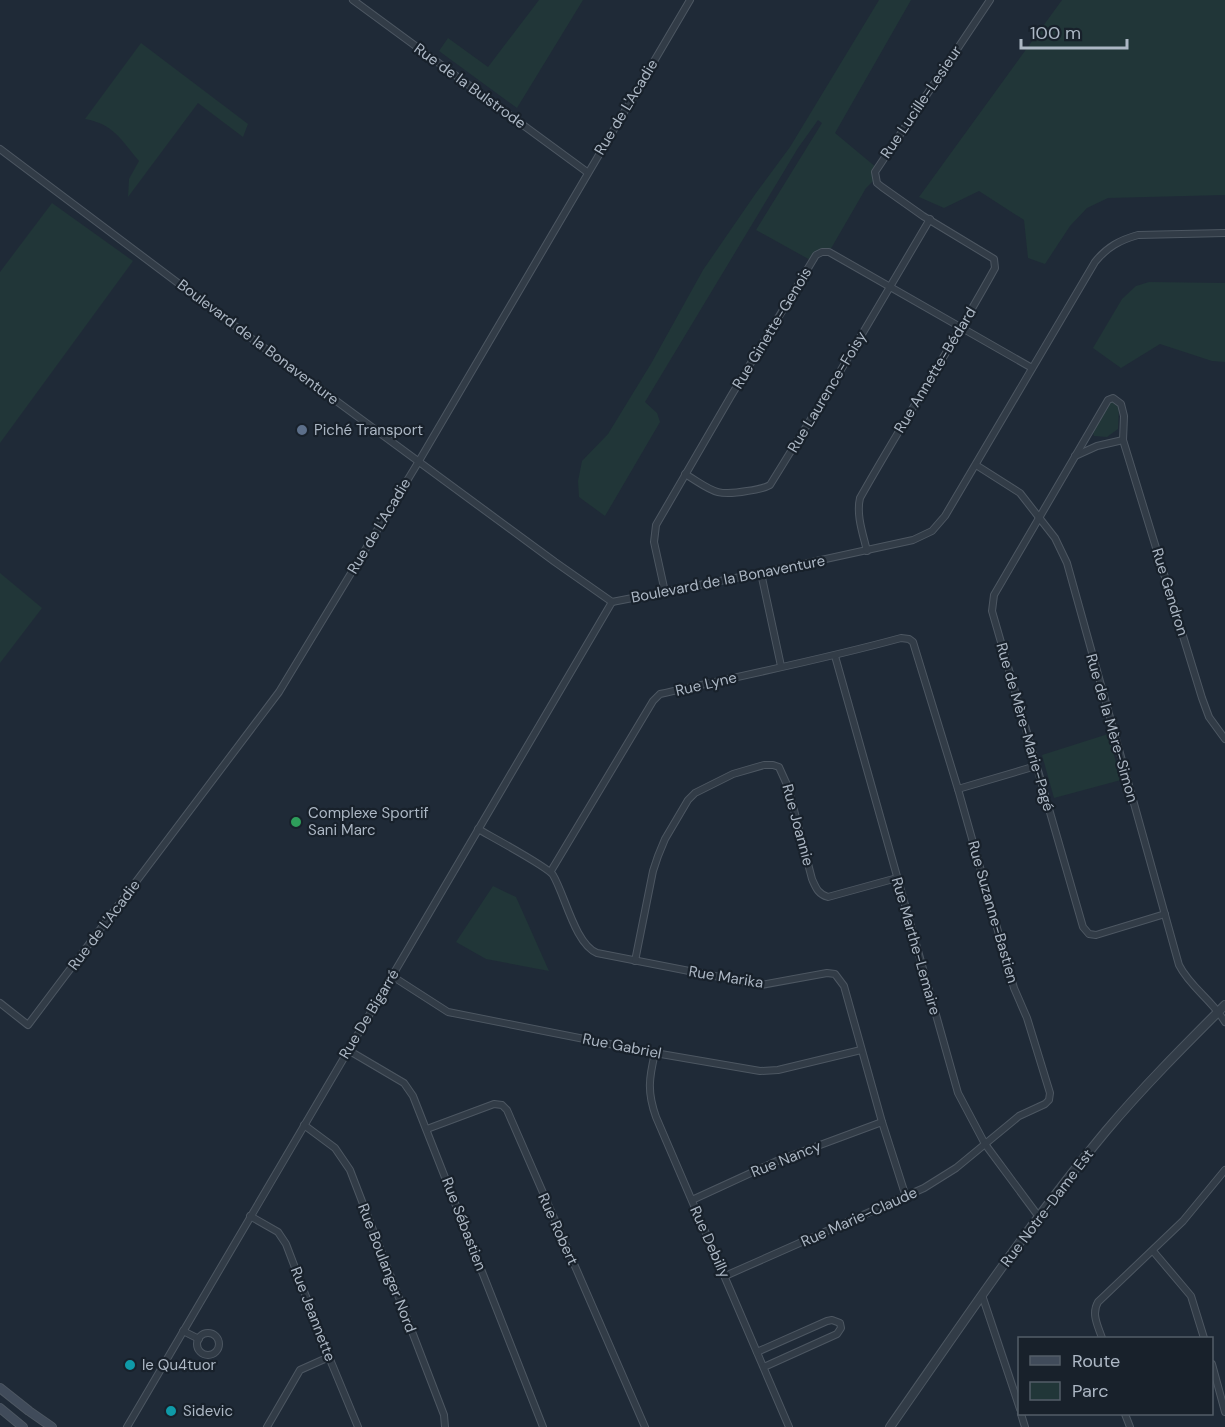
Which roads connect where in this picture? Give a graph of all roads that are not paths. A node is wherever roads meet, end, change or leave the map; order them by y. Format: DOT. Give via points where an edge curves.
graph roads {
  1 [pos="353,0"];
  2 [pos="690,0"];
  3 [pos="990,0"];
  4 [pos="0,149"];
  5 [pos="587,172"];
  6 [pos="930,219"];
  7 [pos="1225,233"];
  8 [pos="890,287"];
  9 [pos="962,329"];
  10 [pos="1032,368"];
  11 [pos="1124,440"];
  12 [pos="1075,456"];
  13 [pos="419,461"];
  14 [pos="976,465"];
  15 [pos="685,474"];
  16 [pos="1040,517"];
  17 [pos="867,551"];
  18 [pos="761,573"];
  19 [pos="665,592"];
  20 [pos="612,602"];
  21 [pos="916,648"];
  22 [pos="835,656"];
  23 [pos="781,666"];
  24 [pos="1225,739"];
  25 [pos="1036,766"];
  26 [pos="958,789"];
  27 [pos="478,829"];
  28 [pos="551,871"];
  29 [pos="897,878"];
  30 [pos="1165,914"];
  31 [pos="635,961"];
  32 [pos="392,976"];
  33 [pos="0,1003"];
  34 [pos="1222,1008"];
  35 [pos="1225,1022"];
  36 [pos="348,1050"];
  37 [pos="861,1050"];
  38 [pos="655,1053"];
  39 [pos="882,1122"];
  40 [pos="304,1125"];
  41 [pos="427,1129"];
  42 [pos="985,1144"];
  43 [pos="1225,1170"];
  44 [pos="906,1197"];
  45 [pos="692,1200"];
  46 [pos="250,1216"];
  47 [pos="1039,1217"];
  48 [pos="1153,1251"];
  49 [pos="725,1276"];
  50 [pos="982,1294"];
  51 [pos="183,1330"];
  52 [pos="1102,1337"];
  53 [pos="1204,1337"];
  54 [pos="199,1339"];
  55 [pos="757,1352"];
  56 [pos="328,1357"];
  57 [pos="764,1367"];
  58 [pos="1213,1368"];
  59 [pos="0,1388"];
  60 [pos="1018,1405"];
  61 [pos="0,1408"];
  62 [pos="1225,1412"];
  63 [pos="23,1427"];
  64 [pos="52,1427"];
  65 [pos="127,1427"];
  66 [pos="267,1427"];
  67 [pos="358,1427"];
  68 [pos="445,1427"];
  69 [pos="543,1427"];
  70 [pos="645,1427"];
  71 [pos="789,1427"];
  72 [pos="890,1427"];
  1 -- 5 [label="street, Rue de la Bulstrode"];
  2 -- 5 [label="street, Rue de L'Acadie"];
  3 -- 6 [label="street, Rue Lucille-Lesieur" via="875,172 877,183"];
  4 -- 13 [label="street, Boulevard de la Bonaventure"];
  5 -- 13 [label="street, Rue de L'Acadie"];
  6 -- 8 [label="street, Rue Laurence-Foisy"];
  6 -- 9 [label="street, Rue Annette-Bédard" via="994,259 995,268"];
  7 -- 10 [label="street, Boulevard de la Bonaventure" via="1138,235 1109,247 1095,262"];
  8 -- 9 [label="street, Rue Ginette-Genois"];
  8 -- 15 [label="street, Rue Laurence-Foisy" via="770,485 726,495"];
  8 -- 15 [label="street, Rue Ginette-Genois" via="829,252 816,255"];
  9 -- 10 [label="street, Rue Ginette-Genois"];
  9 -- 17 [label="street, Rue Annette-Bédard" via="860,498 859,518"];
  10 -- 14 [label="street, Boulevard de la Bonaventure"];
  11 -- 12 [label="street"];
  11 -- 12 [label="street, Rue de Mère-Marie-Pagé" via="1121,404 1113,398 1108,400"];
  11 -- 24 [label="street, Rue Gendron" via="1202,698 1209,717"];
  12 -- 16 [label="street, Rue de Mère-Marie-Pagé"];
  13 -- 20 [label="street, Boulevard de la Bonaventure"];
  13 -- 33 [label="street, Rue de L'Acadie" via="279,692 28,1025"];
  14 -- 16 [label="street, Rue de la Mère-Simon" via="1020,493"];
  14 -- 17 [label="street, Boulevard de la Bonaventure" via="932,531 913,540"];
  15 -- 19 [label="street, Rue Ginette-Genois" via="654,534"];
  16 -- 25 [label="street, Rue de Mère-Marie-Pagé" via="992,604"];
  16 -- 30 [label="street, Rue de la Mère-Simon" via="1067,563"];
  17 -- 18 [label="street, Boulevard de la Bonaventure"];
  18 -- 19 [label="street, Boulevard de la Bonaventure"];
  18 -- 23 [label="street"];
  19 -- 20 [label="street, Boulevard de la Bonaventure"];
  20 -- 27 [label="street, Rue De Bigarré"];
  21 -- 22 [label="street, Rue Lyne" via="909,639 901,638"];
  21 -- 26 [label="street, Rue Suzanne-Bastien"];
  22 -- 23 [label="street, Rue Lyne"];
  22 -- 29 [label="street, Rue Marthe-Lemaire"];
  23 -- 28 [label="street, Rue Lyne" via="660,694 652,701"];
  25 -- 26 [label="street"];
  25 -- 30 [label="street, Rue de Mère-Marie-Pagé" via="1083,927 1089,934"];
  26 -- 42 [label="street, Rue Suzanne-Bastien" via="1014,988 1050,1093 1045,1104 1019,1116"];
  27 -- 28 [label="street"];
  27 -- 32 [label="street, Rue De Bigarré"];
  28 -- 31 [label="street, Rue Marika" via="587,946 597,953"];
  29 -- 31 [label="street, Rue Joannie" via="828,897 822,895 812,879 779,767 765,765 733,774 695,793 665,839 653,871"];
  29 -- 42 [label="street, Rue Marthe-Lemaire" via="958,1092"];
  30 -- 34 [label="street, Rue de la Mère-Simon" via="1183,973"];
  31 -- 37 [label="street, Rue Marika" via="761,985 835,974 844,986"];
  32 -- 36 [label="street, Rue De Bigarré"];
  32 -- 38 [label="street, Rue Gabriel" via="448,1012"];
  34 -- 35 [label="street, Rue de la Mère-Simon"];
  34 -- 47 [label="street, Rue Notre-Dame Est" via="1114,1122"];
  36 -- 40 [label="street, Rue De Bigarré"];
  36 -- 41 [label="street, Rue Sébastien" via="409,1088"];
  37 -- 38 [label="street, Rue Gabriel" via="767,1071"];
  37 -- 39 [label="street, Rue Marika"];
  38 -- 45 [label="street, Rue Debilly" via="648,1081 650,1099"];
  39 -- 44 [label="street, Rue Marika"];
  39 -- 45 [label="street, Rue Nancy" via="777,1161"];
  40 -- 46 [label="street, Rue De Bigarré"];
  40 -- 68 [label="street, Rue Boulanger Nord" via="335,1148 350,1170 444,1415"];
  41 -- 69 [label="street, Rue Sébastien"];
  41 -- 70 [label="street, Rue Robert" via="495,1104 507,1110"];
  42 -- 44 [label="street, Rue Marie-Claude" via="941,1178"];
  42 -- 47 [label="street, Rue Marthe-Lemaire"];
  43 -- 48 [label="street"];
  44 -- 49 [label="street, Rue Marie-Claude"];
  45 -- 49 [label="street, Rue Debilly"];
  46 -- 51 [label="street, Rue De Bigarré"];
  46 -- 56 [label="street, Rue Jeannette" via="279,1232 286,1244"];
  47 -- 50 [label="street, Rue Notre-Dame Est"];
  48 -- 52 [label="street" via="1094,1308"];
  48 -- 53 [label="street" via="1191,1296"];
  49 -- 55 [label="street, Rue Debilly"];
  50 -- 60 [label="street"];
  50 -- 72 [label="street, Rue Notre-Dame Est"];
  51 -- 54 [label="street"];
  51 -- 65 [label="street, Rue De Bigarré"];
  55 -- 57 [label="street, Rue Debilly"];
  55 -- 57 [label="street" via="828,1321 840,1323 837,1334"];
  56 -- 66 [label="street" via="300,1370"];
  56 -- 67 [label="street, Rue Jeannette"];
  57 -- 71 [label="street, Rue Debilly"];
  58 -- 62 [label="street"];
  59 -- 64 [label="main road"];
  61 -- 63 [label="main road"];
}
